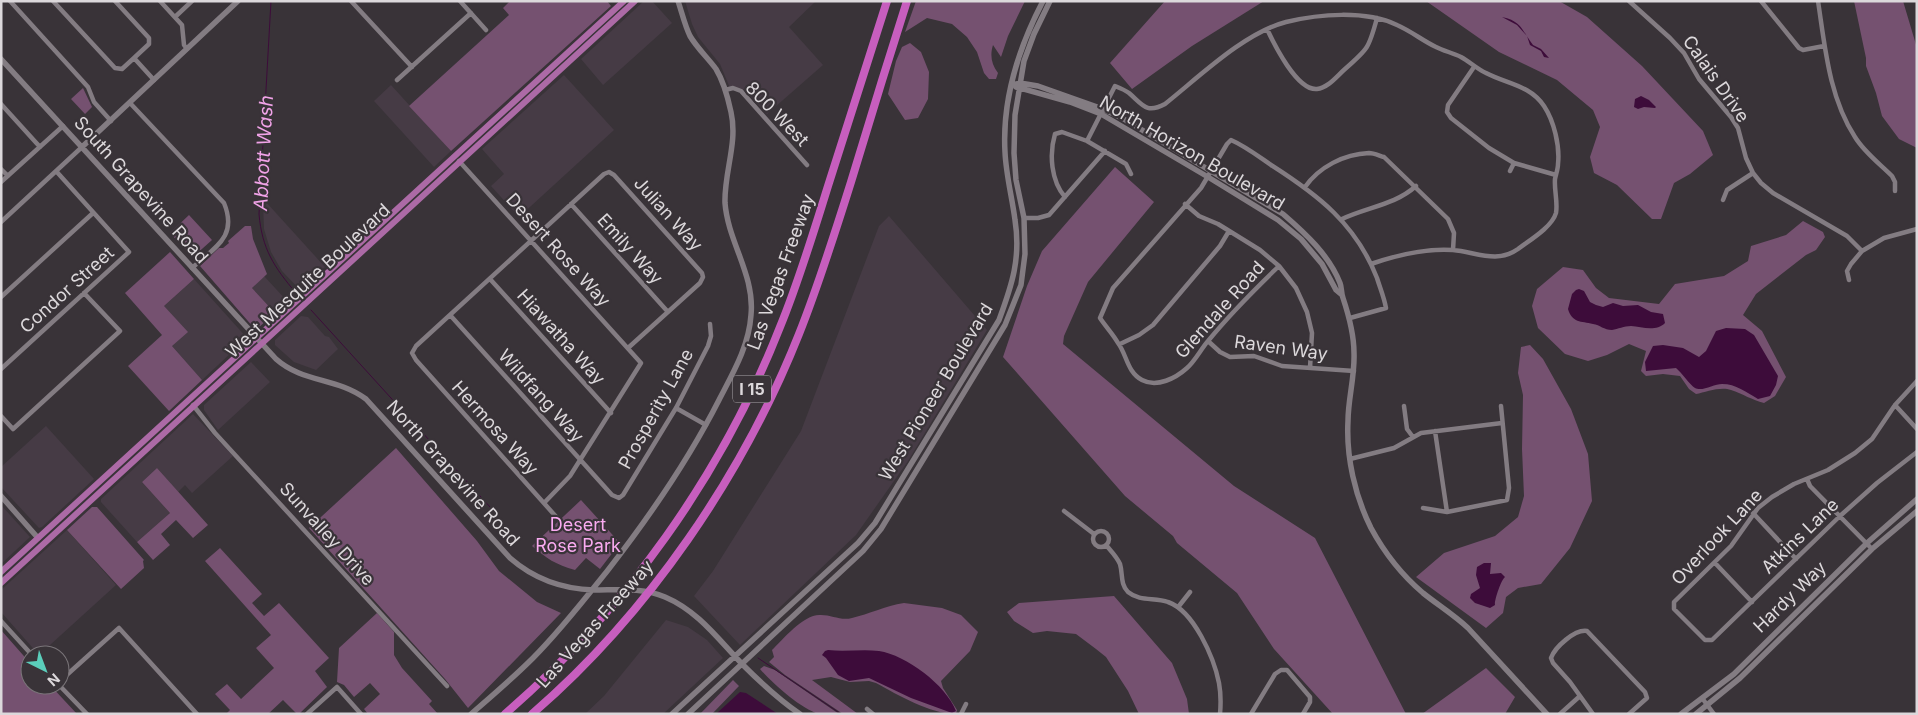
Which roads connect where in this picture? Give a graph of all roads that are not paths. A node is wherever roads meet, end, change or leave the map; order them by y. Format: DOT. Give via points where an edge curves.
graph roads {
  1 [pos="10,1"];
  2 [pos="54,1"];
  3 [pos="115,1"];
  4 [pos="160,1"];
  5 [pos="192,1"];
  6 [pos="238,1"];
  7 [pos="351,1"];
  8 [pos="460,1"];
  9 [pos="624,1"];
  10 [pos="636,1"];
  11 [pos="678,1"];
  12 [pos="887,1"];
  13 [pos="907,1"];
  14 [pos="1042,1"];
  15 [pos="1050,1"];
  16 [pos="1628,1"];
  17 [pos="1761,1"];
  18 [pos="1818,1"];
  19 [pos="471,13"];
  20 [pos="175,18"];
  21 [pos="1377,18"];
  22 [pos="1266,29"];
  23 [pos="486,30"];
  24 [pos="1824,46"];
  25 [pos="187,49"];
  26 [pos="134,58"];
  27 [pos="1,59"];
  28 [pos="412,67"];
  29 [pos="1474,67"];
  30 [pos="154,80"];
  31 [pos="397,80"];
  32 [pos="1012,85"];
  33 [pos="1020,86"];
  34 [pos="725,90"];
  35 [pos="130,103"];
  36 [pos="1,104"];
  37 [pos="1102,111"];
  38 [pos="111,121"];
  39 [pos="63,126"];
  40 [pos="1087,141"];
  41 [pos="40,147"];
  42 [pos="82,147"];
  43 [pos="1105,151"];
  44 [pos="455,156"];
  45 [pos="460,162"];
  46 [pos="1514,163"];
  47 [pos="807,165"];
  48 [pos="1,169"];
  49 [pos="1510,171"];
  50 [pos="56,172"];
  51 [pos="1753,173"];
  52 [pos="1131,174"];
  53 [pos="1210,174"];
  54 [pos="1556,175"];
  55 [pos="8,176"];
  56 [pos="1,182"];
  57 [pos="1416,186"];
  58 [pos="1305,187"];
  59 [pos="1895,191"];
  60 [pos="1064,197"];
  61 [pos="1722,200"];
  62 [pos="571,204"];
  63 [pos="1185,204"];
  64 [pos="93,212"];
  65 [pos="1024,218"];
  66 [pos="1342,219"];
  67 [pos="1,222"];
  68 [pos="1917,229"];
  69 [pos="1229,231"];
  70 [pos="531,240"];
  71 [pos="358,245"];
  72 [pos="1453,250"];
  73 [pos="363,251"];
  74 [pos="1862,251"];
  75 [pos="1371,264"];
  76 [pos="1279,266"];
  77 [pos="192,268"];
  78 [pos="490,278"];
  79 [pos="1849,280"];
  80 [pos="84,293"];
  81 [pos="1,298"];
  82 [pos="668,312"];
  83 [pos="450,315"];
  84 [pos="1350,318"];
  85 [pos="710,324"];
  86 [pos="259,341"];
  87 [pos="1208,341"];
  88 [pos="1120,344"];
  89 [pos="628,348"];
  90 [pos="1310,368"];
  91 [pos="1,369"];
  92 [pos="1354,371"];
  93 [pos="1917,381"];
  94 [pos="189,400"];
  95 [pos="1895,404"];
  96 [pos="194,406"];
  97 [pos="1404,406"];
  98 [pos="1501,406"];
  99 [pos="676,408"];
  100 [pos="611,413"];
  101 [pos="1,416"];
  102 [pos="1502,423"];
  103 [pos="706,425"];
  104 [pos="1917,429"];
  105 [pos="1435,431"];
  106 [pos="159,433"];
  107 [pos="1413,437"];
  108 [pos="1917,452"];
  109 [pos="1350,459"];
  110 [pos="580,460"];
  111 [pos="1807,478"];
  112 [pos="612,495"];
  113 [pos="1,496"];
  114 [pos="1917,499"];
  115 [pos="544,503"];
  116 [pos="1423,508"];
  117 [pos="1064,510"];
  118 [pos="1917,511"];
  119 [pos="1447,512"];
  120 [pos="1753,513"];
  121 [pos="1840,516"];
  122 [pos="559,520"];
  123 [pos="1094,534"];
  124 [pos="38,538"];
  125 [pos="44,543"];
  126 [pos="1867,543"];
  127 [pos="1106,545"];
  128 [pos="1872,549"];
  129 [pos="1796,559"];
  130 [pos="1715,563"];
  131 [pos="1,572"];
  132 [pos="1,583"];
  133 [pos="1190,592"];
  134 [pos="1752,602"];
  135 [pos="1179,606"];
  136 [pos="1,621"];
  137 [pos="1705,640"];
  138 [pos="23,645"];
  139 [pos="735,656"];
  140 [pos="742,664"];
  141 [pos="70,672"];
  142 [pos="447,686"];
  143 [pos="68,695"];
  144 [pos="1580,696"];
  145 [pos="1702,698"];
  146 [pos="966,704"];
  147 [pos="1707,705"];
  148 [pos="867,709"];
  149 [pos="86,714"];
  150 [pos="197,714"];
  151 [pos="307,714"];
  152 [pos="361,714"];
  153 [pos="471,714"];
  154 [pos="505,714"];
  155 [pos="532,714"];
  156 [pos="672,714"];
  157 [pos="688,714"];
  158 [pos="800,714"];
  159 [pos="873,714"];
  160 [pos="961,714"];
  161 [pos="1220,714"];
  162 [pos="1251,714"];
  163 [pos="1303,714"];
  164 [pos="1547,714"];
  165 [pos="1560,714"];
  166 [pos="1593,714"];
  167 [pos="1628,714"];
  168 [pos="1681,714"];
  169 [pos="1696,714"];
  170 [pos="1714,714"];
  1 -- 38 [label="street" via="88,87 94,102"];
  2 -- 26 [label="street" via="115,68 122,69"];
  3 -- 26 [label="street" via="149,38 148,44"];
  4 -- 20 [label="street"];
  5 -- 20 [label="street"];
  6 -- 25 [label="main road"];
  7 -- 28 [label="street"];
  8 -- 19 [label="street"];
  9 -- 44 [label="main road, West Mesquite Boulevard"];
  10 -- 45 [label="main road, West Mesquite Boulevard"];
  11 -- 34 [label="main road" via="691,37 716,70"];
  12 -- 154 [label="highway, Las Vegas Freeway / I 15" via="804,263 780,328 733,428 694,494 645,566 572,650"];
  13 -- 155 [label="highway, Las Vegas Freeway / I 15" via="823,269 799,334 751,438 693,532 661,576 587,660"];
  14 -- 32 [label="main road, West Pioneer Boulevard" via="1028,30"];
  15 -- 33 [label="main road, West Pioneer Boulevard" via="1024,61"];
  16 -- 51 [label="street, Calais Drive" via="1684,53 1731,117"];
  17 -- 24 [label="street" via="1798,48"];
  18 -- 24 [label="street"];
  19 -- 23 [label="street"];
  19 -- 28 [label="street"];
  20 -- 25 [label="street" via="182,25"];
  21 -- 22 [label="street" via="1347,15 1301,19"];
  21 -- 22 [label="street" via="1371,42 1365,51 1326,86 1316,89 1308,86 1285,63"];
  21 -- 29 [label="street" via="1395,24"];
  22 -- 37 [label="street" via="1254,34 1157,108 1148,109 1128,92 1115,86"];
  24 -- 59 [label="street" via="1845,118 1860,145 1892,176"];
  25 -- 30 [label="main road"];
  26 -- 30 [label="street"];
  27 -- 39 [label="main road, South Grapevine Road"];
  28 -- 31 [label="street"];
  29 -- 46 [label="street" via="1448,105 1447,112 1489,148"];
  29 -- 54 [label="street" via="1517,84 1544,105 1552,121 1557,148"];
  30 -- 35 [label="main road"];
  32 -- 33 [label="main road, North Horizon Boulevard"];
  32 -- 139 [label="main road, West Pioneer Boulevard" via="1006,112 1005,151 1016,221 1017,256 1012,284 999,320 875,523 858,543"];
  33 -- 37 [label="main road, North Horizon Boulevard" via="1038,86"];
  33 -- 65 [label="main road, West Pioneer Boulevard" via="1014,153"];
  34 -- 47 [label="street, 800 West" via="741,91"];
  34 -- 103 [label="main road" via="734,133 725,204 750,285 752,313 742,353"];
  35 -- 38 [label="main road"];
  35 -- 77 [label="street" via="224,203 229,216 223,240"];
  36 -- 41 [label="street"];
  37 -- 40 [label="street"];
  37 -- 53 [label="main road, North Horizon Boulevard" via="1122,118"];
  38 -- 42 [label="main road"];
  39 -- 41 [label="street"];
  39 -- 42 [label="main road, South Grapevine Road"];
  40 -- 43 [label="street"];
  40 -- 60 [label="street" via="1062,132 1055,134 1055,183"];
  41 -- 55 [label="street"];
  42 -- 50 [label="street"];
  42 -- 77 [label="main road, South Grapevine Road"];
  43 -- 52 [label="street" via="1126,164"];
  43 -- 60 [label="street"];
  44 -- 45 [label="street, Desert Rose Way"];
  44 -- 71 [label="main road, West Mesquite Boulevard"];
  45 -- 70 [label="street, Desert Rose Way"];
  45 -- 73 [label="main road, West Mesquite Boulevard"];
  46 -- 49 [label="street"];
  46 -- 54 [label="street"];
  48 -- 55 [label="street"];
  50 -- 64 [label="street"];
  50 -- 67 [label="street"];
  51 -- 61 [label="street" via="1727,190"];
  51 -- 74 [label="street, Calais Drive" via="1773,193 1848,236"];
  53 -- 58 [label="street" via="1231,140"];
  53 -- 63 [label="street"];
  53 -- 84 [label="main road, North Horizon Boulevard" via="1282,214 1306,234 1327,260 1341,285"];
  54 -- 72 [label="street" via="1556,212 1552,221 1517,250 1502,256"];
  55 -- 56 [label="street"];
  57 -- 58 [label="street" via="1384,157 1370,153 1346,158 1323,168"];
  57 -- 66 [label="street" via="1392,202"];
  57 -- 72 [label="street" via="1448,218 1454,233"];
  58 -- 66 [label="street"];
  60 -- 65 [label="street" via="1049,215"];
  62 -- 70 [label="street"];
  62 -- 82 [label="street, Emily Way"];
  62 -- 82 [label="street, Julian Way" via="609,172 696,266 702,273 700,282"];
  63 -- 69 [label="street" via="1199,216"];
  63 -- 88 [label="street" via="1113,288 1100,318"];
  64 -- 80 [label="street, Condor Street" via="129,252"];
  64 -- 81 [label="street"];
  65 -- 140 [label="main road, West Pioneer Boulevard" via="1025,254 1021,285 1005,325 881,529 863,551"];
  66 -- 75 [label="street"];
  68 -- 74 [label="street" via="1884,238"];
  69 -- 76 [label="street"];
  69 -- 88 [label="street" via="1153,325"];
  70 -- 78 [label="street"];
  70 -- 89 [label="street, Desert Rose Way"];
  71 -- 73 [label="main road"];
  71 -- 86 [label="main road, West Mesquite Boulevard"];
  72 -- 75 [label="street" via="1421,252"];
  73 -- 86 [label="main road, West Mesquite Boulevard"];
  74 -- 79 [label="street" via="1847,272"];
  75 -- 84 [label="street" via="1386,308"];
  76 -- 87 [label="street, Glendale Road" via="1246,297"];
  76 -- 90 [label="street" via="1296,288 1307,312 1312,333"];
  77 -- 86 [label="main road, South Grapevine Road"];
  78 -- 83 [label="street"];
  78 -- 100 [label="street, Hiawatha Way"];
  80 -- 91 [label="street, Condor Street"];
  80 -- 101 [label="street" via="120,331 13,429"];
  82 -- 89 [label="street"];
  83 -- 110 [label="street, Wildfang Way"];
  83 -- 115 [label="street, Hermosa Way" via="412,353"];
  84 -- 92 [label="main road, North Horizon Boulevard"];
  85 -- 99 [label="street, Prosperity Lane" via="708,346"];
  86 -- 94 [label="main road, West Mesquite Boulevard"];
  86 -- 96 [label="main road, West Mesquite Boulevard"];
  86 -- 139 [label="main road, North Grapevine Road" via="293,372 345,386 366,399 521,567 567,588 632,590 666,597 702,620"];
  87 -- 88 [label="street, Glendale Road" via="1188,368 1172,379 1155,384 1134,375"];
  87 -- 90 [label="street, Raven Way" via="1230,357 1254,356 1282,366"];
  89 -- 100 [label="street, Desert Rose Way" via="641,363"];
  90 -- 92 [label="street, Raven Way"];
  92 -- 109 [label="main road, North Horizon Boulevard" via="1347,423"];
  93 -- 95 [label="street, Overlook Lane"];
  94 -- 96 [label="street, Sunvalley Drive"];
  94 -- 106 [label="main road, West Mesquite Boulevard"];
  95 -- 104 [label="street"];
  95 -- 111 [label="street, Overlook Lane" via="1884,424 1866,444 1828,470"];
  96 -- 106 [label="main road, West Mesquite Boulevard"];
  96 -- 142 [label="street, Sunvalley Drive"];
  97 -- 107 [label="street" via="1407,429"];
  98 -- 102 [label="street"];
  99 -- 103 [label="street"];
  99 -- 112 [label="street, Prosperity Lane" via="623,495 619,498"];
  100 -- 110 [label="street"];
  102 -- 105 [label="street"];
  102 -- 119 [label="street" via="1507,500"];
  103 -- 153 [label="main road" via="666,492 583,601 533,658"];
  105 -- 107 [label="street"];
  105 -- 119 [label="street"];
  106 -- 124 [label="main road, West Mesquite Boulevard"];
  106 -- 125 [label="main road, West Mesquite Boulevard"];
  107 -- 109 [label="street" via="1394,448"];
  108 -- 121 [label="street, Atkins Lane"];
  109 -- 164 [label="main road, North Horizon Boulevard" via="1359,498 1371,528 1386,552 1422,592 1468,628"];
  110 -- 112 [label="street, Wildfang Way"];
  110 -- 115 [label="street"];
  111 -- 120 [label="street, Overlook Lane" via="1772,497"];
  111 -- 121 [label="street" via="1810,486"];
  113 -- 124 [label="main road"];
  114 -- 126 [label="main road, Hardy Way"];
  115 -- 122 [label="street, Hermosa Way"];
  116 -- 119 [label="street"];
  117 -- 123 [label="street"];
  118 -- 128 [label="main road, Hardy Way"];
  120 -- 129 [label="street"];
  120 -- 130 [label="street, Overlook Lane"];
  121 -- 126 [label="street"];
  121 -- 129 [label="street, Atkins Lane"];
  123 -- 127 [label="street" via="1094,544 1101,548"];
  123 -- 127 [label="street" via="1102,530 1107,533"];
  124 -- 125 [label="main road"];
  124 -- 131 [label="main road, West Mesquite Boulevard"];
  125 -- 132 [label="main road, West Mesquite Boulevard"];
  126 -- 128 [label="street"];
  126 -- 145 [label="main road, Hardy Way" via="1734,674"];
  127 -- 135 [label="street" via="1121,565 1122,583 1127,591 1142,599 1158,599"];
  128 -- 147 [label="main road, Hardy Way" via="1740,678"];
  129 -- 134 [label="street, Atkins Lane"];
  130 -- 134 [label="street"];
  130 -- 137 [label="street, Overlook Lane" via="1674,602 1674,609"];
  133 -- 135 [label="street"];
  134 -- 137 [label="street, Atkins Lane" via="1712,640"];
  135 -- 161 [label="street" via="1195,625 1213,666 1221,695"];
  136 -- 138 [label="street"];
  139 -- 140 [label="main road, North Grapevine Road"];
  139 -- 156 [label="main road, West Pioneer Boulevard"];
  140 -- 157 [label="main road, West Pioneer Boulevard"];
  140 -- 158 [label="main road, North Grapevine Road" via="773,695"];
  141 -- 150 [label="street" via="119,628"];
  143 -- 149 [label="street"];
  144 -- 165 [label="street"];
  144 -- 166 [label="street"];
  144 -- 167 [label="street" via="1551,658 1575,632 1581,630 1587,631 1645,692 1646,698"];
  145 -- 147 [label="street"];
  145 -- 168 [label="main road, Hardy Way"];
  146 -- 160 [label="street"];
  147 -- 169 [label="main road, Hardy Way"];
  147 -- 170 [label="street"];
  148 -- 159 [label="street"];
  151 -- 152 [label="street" via="337,687"];
  162 -- 163 [label="street" via="1275,674 1281,670 1287,670 1310,697"];
}
